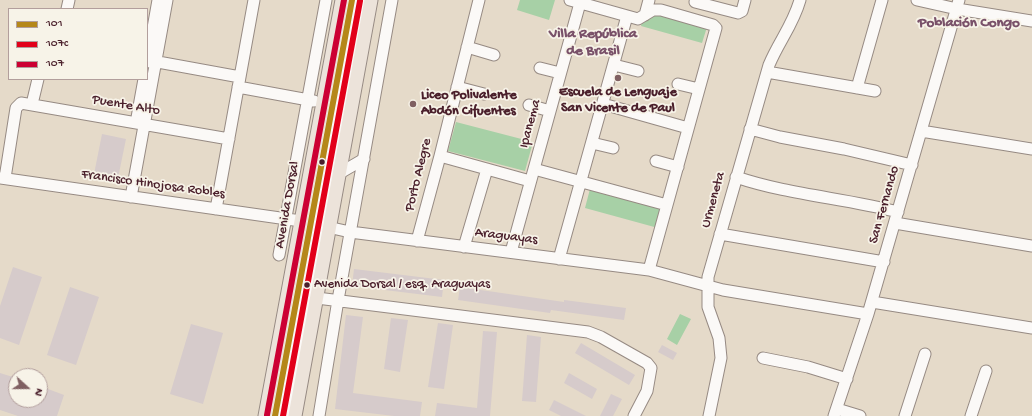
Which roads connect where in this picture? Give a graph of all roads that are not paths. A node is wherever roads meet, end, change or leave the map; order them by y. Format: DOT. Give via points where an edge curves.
graph roads {
  1 [pos="158,0"];
  2 [pos="167,0"];
  3 [pos="254,0"];
  4 [pos="326,0"];
  5 [pos="342,0"];
  6 [pos="352,0"];
  7 [pos="361,0"];
  8 [pos="372,0"];
  9 [pos="392,0"];
  10 [pos="479,0"];
  11 [pos="649,0"];
  12 [pos="745,0"];
  13 [pos="800,0"];
  14 [pos="882,0"];
  15 [pos="917,0"];
  16 [pos="575,1"];
  17 [pos="695,1"];
  18 [pos="602,4"];
  19 [pos="958,4"];
  20 [pos="645,15"];
  21 [pos="627,16"];
  22 [pos="690,18"];
  23 [pos="1032,21"];
  24 [pos="467,47"];
  25 [pos="494,55"];
  26 [pos="149,61"];
  27 [pos="614,65"];
  28 [pos="540,68"];
  29 [pos="638,71"];
  30 [pos="767,72"];
  31 [pos="560,73"];
  32 [pos="38,80"];
  33 [pos="144,80"];
  34 [pos="146,80"];
  35 [pos="239,82"];
  36 [pos="678,84"];
  37 [pos="457,87"];
  38 [pos="857,88"];
  39 [pos="699,90"];
  40 [pos="875,91"];
  41 [pos="484,94"];
  42 [pos="308,99"];
  43 [pos="323,102"];
  44 [pos="32,104"];
  45 [pos="603,104"];
  46 [pos="529,105"];
  47 [pos="550,111"];
  48 [pos="140,123"];
  49 [pos="688,128"];
  50 [pos="750,129"];
  51 [pos="921,131"];
  52 [pos="229,139"];
  53 [pos="592,143"];
  54 [pos="613,148"];
  55 [pos="1032,149"];
  56 [pos="440,156"];
  57 [pos="364,159"];
  58 [pos="656,161"];
  59 [pos="912,165"];
  60 [pos="678,167"];
  61 [pos="487,169"];
  62 [pos="534,169"];
  63 [pos="340,173"];
  64 [pos="736,177"];
  65 [pos="2,178"];
  66 [pos="530,181"];
  67 [pos="581,181"];
  68 [pos="131,196"];
  69 [pos="667,205"];
  70 [pos="216,209"];
  71 [pos="896,218"];
  72 [pos="285,219"];
  73 [pos="316,225"];
  74 [pos="350,232"];
  75 [pos="720,234"];
  76 [pos="417,241"];
  77 [pos="1032,246"];
  78 [pos="464,247"];
  79 [pos="511,252"];
  80 [pos="280,255"];
  81 [pos="559,259"];
  82 [pos="884,262"];
  83 [pos="649,270"];
  84 [pos="707,285"];
  85 [pos="317,298"];
  86 [pos="338,300"];
  87 [pos="872,302"];
  88 [pos="868,314"];
  89 [pos="1032,328"];
  90 [pos="925,354"];
  91 [pos="762,358"];
  92 [pos="986,371"];
  93 [pos="847,379"];
  94 [pos="836,412"];
  95 [pos="265,416"];
  96 [pos="275,416"];
  97 [pos="285,416"];
  98 [pos="295,416"];
  99 [pos="319,416"];
  100 [pos="634,416"];
  101 [pos="709,416"];
  102 [pos="860,416"];
  103 [pos="905,416"];
  104 [pos="971,416"];
  1 -- 26 [label="street"];
  2 -- 26 [label="street"];
  3 -- 35 [label="street"];
  4 -- 42 [label="street, Avenida Dorsal"];
  5 -- 43 [label="main road, Avenida Dorsal"];
  6 -- 73 [label="street"];
  7 -- 73 [label="street"];
  8 -- 63 [label="main road, Avenida Dorsal"];
  9 -- 57 [label="street"];
  10 -- 24 [label="street, Porto Alegre"];
  11 -- 20 [label="street"];
  12 -- 17 [label="street" via="742,11 738,13"];
  13 -- 30 [label="street, Urmeneta" via="795,18 775,51"];
  14 -- 38 [label="street"];
  15 -- 19 [label="street"];
  16 -- 18 [label="street"];
  16 -- 31 [label="street, Ipanema"];
  17 -- 22 [label="street"];
  18 -- 21 [label="street"];
  19 -- 23 [label="street"];
  19 -- 51 [label="street, San Fernando"];
  20 -- 21 [label="street" via="638,19"];
  20 -- 22 [label="street" via="657,10"];
  21 -- 27 [label="street"];
  22 -- 39 [label="street" via="713,25 716,30"];
  24 -- 25 [label="street"];
  24 -- 37 [label="street, Porto Alegre"];
  26 -- 35 [label="street"];
  27 -- 29 [label="street"];
  27 -- 45 [label="street"];
  28 -- 31 [label="street"];
  30 -- 38 [label="street"];
  30 -- 50 [label="street, Urmeneta"];
  31 -- 47 [label="street, Ipanema"];
  32 -- 44 [label="street"];
  33 -- 48 [label="street"];
  34 -- 48 [label="street"];
  35 -- 42 [label="street"];
  35 -- 52 [label="street"];
  36 -- 39 [label="street"];
  37 -- 41 [label="street"];
  37 -- 56 [label="street, Porto Alegre"];
  38 -- 40 [label="street"];
  39 -- 49 [label="street"];
  42 -- 43 [label="street"];
  42 -- 72 [label="street, Avenida Dorsal"];
  43 -- 73 [label="main road, Avenida Dorsal"];
  44 -- 48 [label="street, Puente Alto"];
  44 -- 65 [label="street, Puente Alto" via="19,104 16,108"];
  45 -- 49 [label="street"];
  45 -- 53 [label="street"];
  46 -- 47 [label="street"];
  47 -- 62 [label="street, Ipanema"];
  48 -- 52 [label="street, Puente Alto"];
  48 -- 68 [label="street"];
  49 -- 60 [label="street"];
  50 -- 59 [label="street"];
  50 -- 64 [label="street, Urmeneta"];
  51 -- 55 [label="street"];
  51 -- 59 [label="street, San Fernando"];
  52 -- 70 [label="street"];
  53 -- 54 [label="street"];
  53 -- 67 [label="street"];
  56 -- 61 [label="street"];
  56 -- 76 [label="street, Porto Alegre"];
  57 -- 63 [label="street"];
  57 -- 74 [label="street"];
  58 -- 60 [label="street"];
  59 -- 71 [label="street, San Fernando"];
  60 -- 69 [label="street"];
  61 -- 66 [label="street"];
  61 -- 78 [label="street"];
  62 -- 66 [label="street, Ipanema"];
  62 -- 67 [label="street"];
  63 -- 73 [label="main road, Avenida Dorsal"];
  64 -- 71 [label="street" via="776,188 847,200"];
  64 -- 75 [label="street, Urmeneta"];
  65 -- 68 [label="street, Francisco Hinojosa Robles"];
  66 -- 79 [label="street, Ipanema"];
  67 -- 69 [label="street"];
  67 -- 81 [label="street"];
  68 -- 70 [label="street, Francisco Hinojosa Robles"];
  69 -- 83 [label="street"];
  70 -- 72 [label="street, Francisco Hinojosa Robles"];
  71 -- 77 [label="street"];
  71 -- 82 [label="street, San Fernando"];
  72 -- 73 [label="street, Francisco Hinojosa Robles"];
  72 -- 80 [label="street, Avenida Dorsal"];
  73 -- 74 [label="street, Araguayas"];
  73 -- 85 [label="main road, Avenida Dorsal"];
  73 -- 95 [label="main road, Avenida Dorsal"];
  73 -- 96 [label="street"];
  73 -- 97 [label="street"];
  74 -- 76 [label="street, Araguayas"];
  74 -- 86 [label="street"];
  75 -- 82 [label="street"];
  75 -- 84 [label="street, Urmeneta"];
  76 -- 78 [label="street, Araguayas"];
  78 -- 79 [label="street, Araguayas"];
  79 -- 81 [label="street, Araguayas"];
  81 -- 83 [label="street, Araguayas"];
  82 -- 87 [label="street, San Fernando"];
  83 -- 84 [label="street, Araguayas"];
  84 -- 88 [label="street, Araguayas" via="723,290"];
  84 -- 101 [label="street, Urmeneta" via="708,307 721,351"];
  85 -- 86 [label="street"];
  85 -- 98 [label="main road, Avenida Dorsal"];
  86 -- 99 [label="street"];
  86 -- 100 [label="street" via="594,334 647,363 651,368 646,391"];
  87 -- 88 [label="street, San Fernando"];
  87 -- 89 [label="street"];
  88 -- 93 [label="street, San Fernando"];
  90 -- 103 [label="street"];
  91 -- 93 [label="street" via="808,367"];
  92 -- 104 [label="street"];
  93 -- 94 [label="street, San Fernando"];
  94 -- 102 [label="street"];
}
